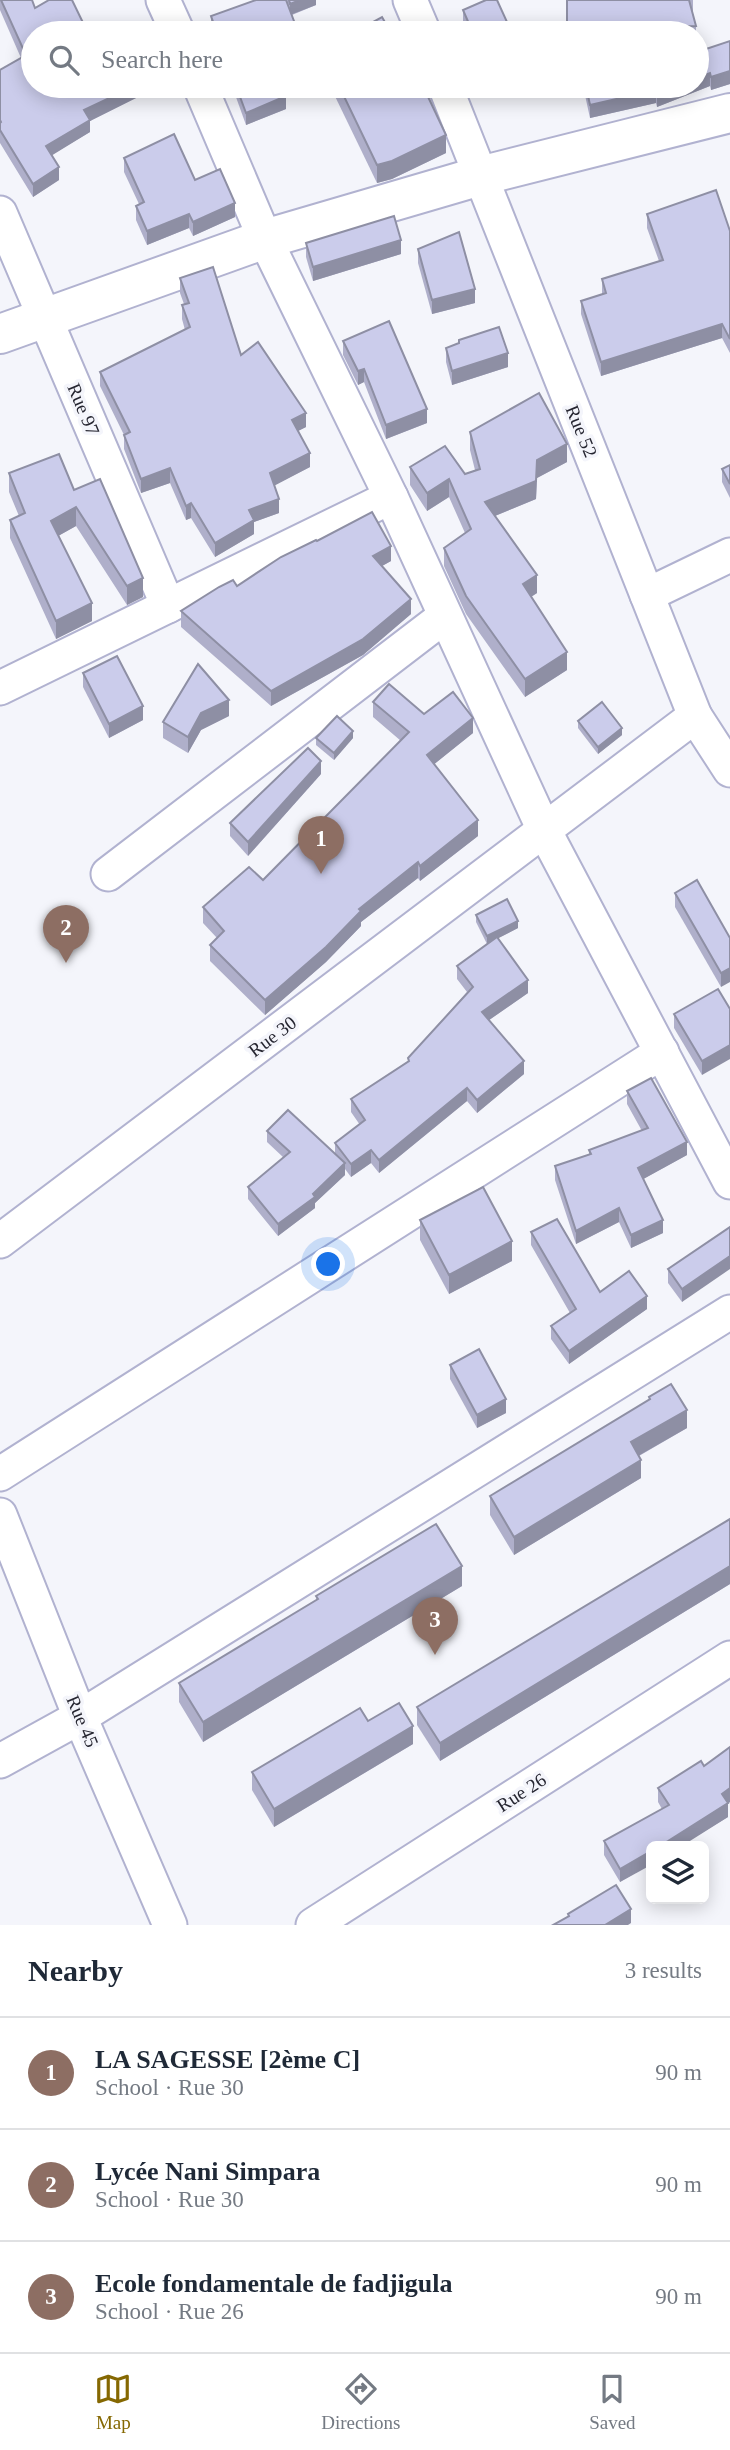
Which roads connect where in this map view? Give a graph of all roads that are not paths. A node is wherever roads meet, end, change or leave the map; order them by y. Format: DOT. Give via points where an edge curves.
graph roads {
  1 [pos="163,0"];
  2 [pos="411,0"];
  3 [pos="173,21"];
  4 [pos="419,21"];
  5 [pos="205,98"];
  6 [pos="449,98"];
  7 [pos="730,113"];
  8 [pos="480,176"];
  9 [pos="0,213"];
  10 [pos="265,239"];
  11 [pos="44,317"];
  12 [pos="0,334"];
  13 [pos="391,497"];
  14 [pos="730,555"];
  15 [pos="647,595"];
  16 [pos="168,606"];
  17 [pos="445,616"];
  18 [pos="0,688"];
  19 [pos="695,716"];
  20 [pos="730,770"];
  21 [pos="544,830"];
  22 [pos="108,874"];
  23 [pos="662,1052"];
  24 [pos="730,1182"];
  25 [pos="0,1241"];
  26 [pos="730,1312"];
  27 [pos="0,1474"];
  28 [pos="0,1514"];
  29 [pos="730,1658"];
  30 [pos="80,1717"];
  31 [pos="0,1761"];
  32 [pos="170,1925"];
  33 [pos="313,1925"];
  1 -- 3 [label="street"];
  2 -- 4 [label="street"];
  5 -- 10 [label="street"];
  6 -- 8 [label="street, Rue 52"];
  7 -- 8 [label="main road"];
  8 -- 10 [label="main road"];
  8 -- 15 [label="street, Rue 52"];
  9 -- 11 [label="street, Rue 97"];
  10 -- 11 [label="main road"];
  10 -- 13 [label="street"];
  11 -- 12 [label="main road"];
  11 -- 16 [label="street, Rue 97"];
  13 -- 16 [label="street"];
  13 -- 17 [label="street"];
  14 -- 15 [label="street"];
  15 -- 19 [label="street, Rue 52"];
  16 -- 18 [label="street"];
  17 -- 21 [label="street"];
  17 -- 22 [label="street"];
  19 -- 20 [label="street, Rue 52"];
  19 -- 21 [label="street, Rue 30"];
  21 -- 23 [label="street"];
  21 -- 25 [label="street, Rue 30"];
  23 -- 24 [label="street"];
  23 -- 27 [label="street"];
  26 -- 30 [label="street"];
  28 -- 30 [label="street, Rue 45"];
  29 -- 33 [label="street, Rue 26"];
  30 -- 31 [label="street"];
  30 -- 32 [label="street, Rue 45"];
}
